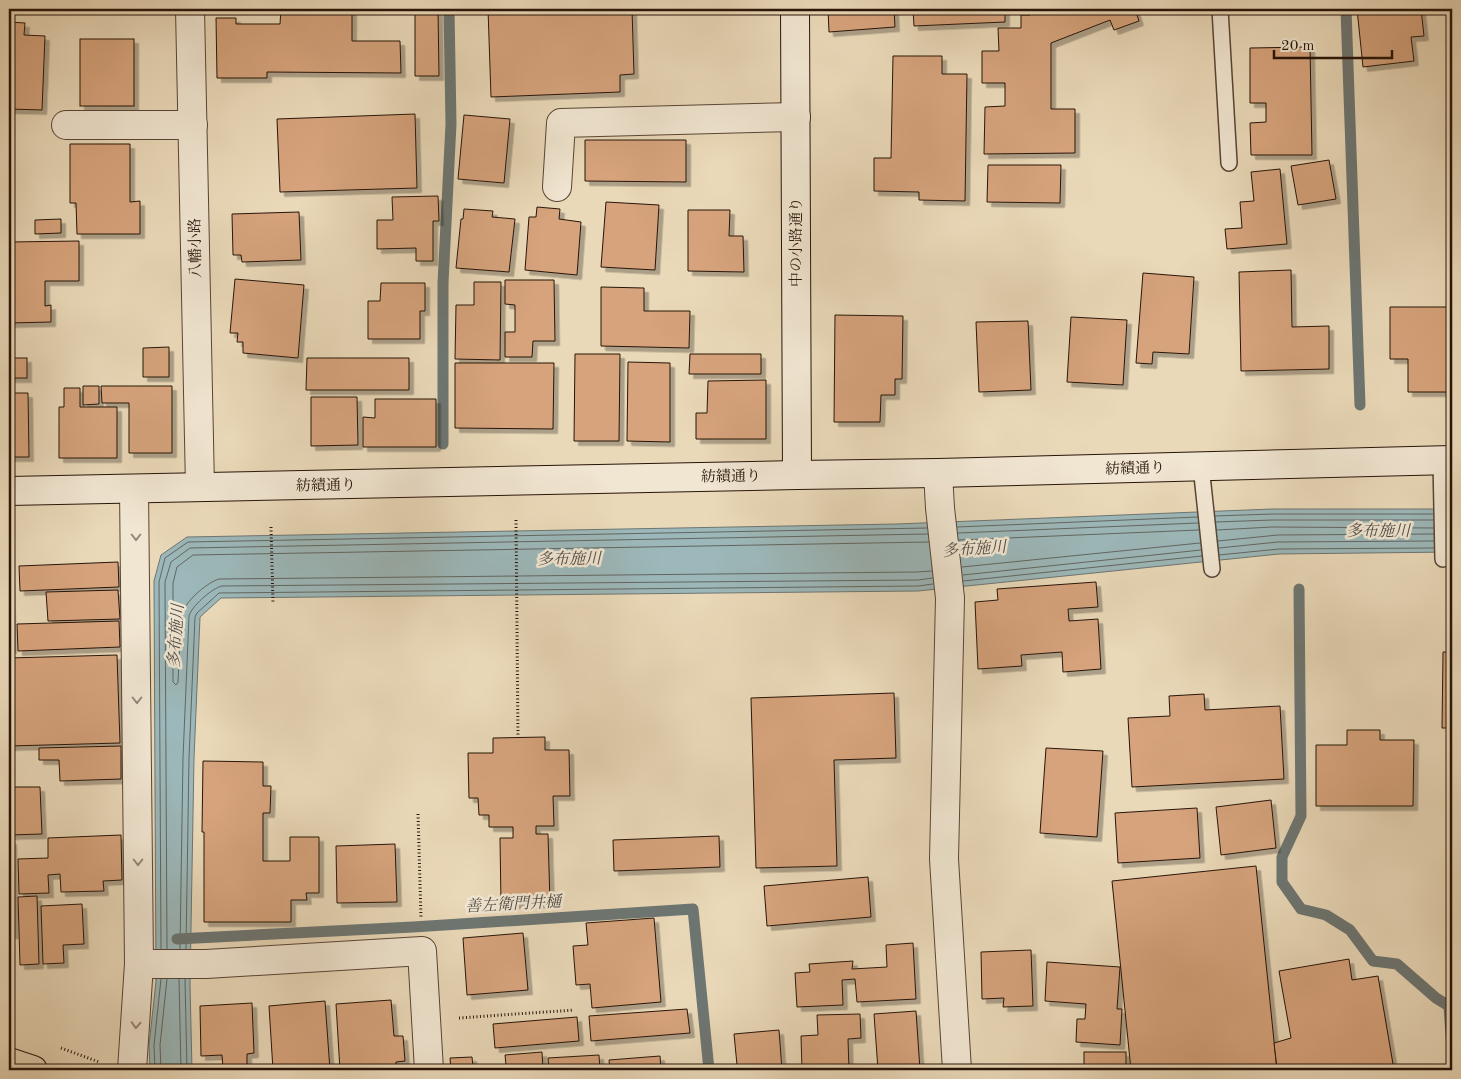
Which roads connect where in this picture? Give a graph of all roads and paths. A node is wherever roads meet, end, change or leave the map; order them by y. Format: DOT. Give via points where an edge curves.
graph roads {
  1 [pos="190,9"];
  2 [pos="795,9"];
  3 [pos="1220,9"];
  4 [pos="796,116"];
  5 [pos="66,125"];
  6 [pos="193,125"];
  7 [pos="1229,163"];
  8 [pos="557,187"];
  9 [pos="1447,460"];
  10 [pos="1201,466"];
  11 [pos="938,473"];
  12 [pos="797,474"];
  13 [pos="200,487"];
  14 [pos="134,489"];
  15 [pos="9,491"];
  16 [pos="516,520"];
  17 [pos="271,527"];
  18 [pos="1443,558"];
  19 [pos="1212,569"];
  20 [pos="273,602"];
  21 [pos="518,738"];
  22 [pos="418,814"];
  23 [pos="421,916"];
  24 [pos="139,964"];
  25 [pos="574,1010"];
  26 [pos="426,1020"];
  27 [pos="55,1046"];
  28 [pos="9,1062"];
  29 [pos="101,1063"];
  30 [pos="33,1070"];
  31 [pos="132,1070"];
  32 [pos="430,1070"];
  33 [pos="957,1070"];
  1 -- 6 [label="street, 八幡小路"];
  2 -- 4 [label="street, 中の小路通り"];
  3 -- 7 [label="lane"];
  4 -- 8 [label="street" via="561,123"];
  4 -- 12 [label="street, 中の小路通り"];
  5 -- 6 [label="street"];
  6 -- 13 [label="street, 八幡小路"];
  9 -- 10 [label="street, 紡績通り"];
  9 -- 18 [label="lane" via="1442,501"];
  10 -- 11 [label="street, 紡績通り"];
  10 -- 19 [label="lane"];
  11 -- 12 [label="street, 紡績通り"];
  11 -- 33 [label="street" via="950,598 944,859"];
  12 -- 13 [label="street, 紡績通り"];
  13 -- 14 [label="street, 紡績通り"];
  14 -- 15 [label="street, 紡績通り"];
  14 -- 24 [label="street, one-way"];
  16 -- 21 [label="path"];
  17 -- 20 [label="path"];
  22 -- 23 [label="path"];
  24 -- 26 [label="street" via="206,964 422,951"];
  24 -- 31 [label="street, one-way"];
  25 -- 26 [label="path"];
  26 -- 32 [label="street"];
  27 -- 29 [label="path"];
  28 -- 30 [label="highway"];
}
